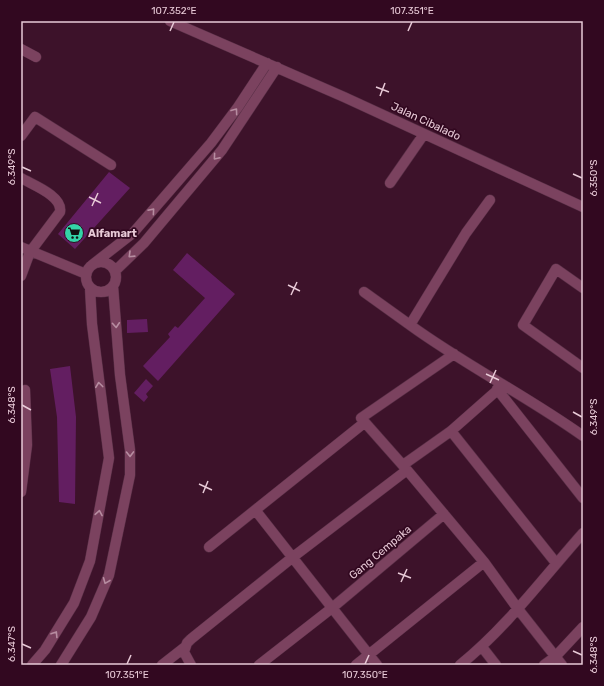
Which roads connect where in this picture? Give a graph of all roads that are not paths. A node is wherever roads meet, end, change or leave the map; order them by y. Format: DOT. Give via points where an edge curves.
graph roads {
  1 [pos="170,21"];
  2 [pos="21,49"];
  3 [pos="36,57"];
  4 [pos="267,63"];
  5 [pos="277,67"];
  6 [pos="424,134"];
  7 [pos="21,136"];
  8 [pos="111,165"];
  9 [pos="21,178"];
  10 [pos="390,183"];
  11 [pos="490,200"];
  12 [pos="583,207"];
  13 [pos="21,247"];
  14 [pos="30,252"];
  15 [pos="92,265"];
  16 [pos="115,271"];
  17 [pos="86,274"];
  18 [pos="21,276"];
  19 [pos="113,286"];
  20 [pos="90,288"];
  21 [pos="583,288"];
  22 [pos="364,292"];
  23 [pos="410,325"];
  24 [pos="454,354"];
  25 [pos="583,368"];
  26 [pos="501,387"];
  27 [pos="25,390"];
  28 [pos="364,423"];
  29 [pos="451,431"];
  30 [pos="582,432"];
  31 [pos="405,468"];
  32 [pos="21,492"];
  33 [pos="583,498"];
  34 [pos="256,510"];
  35 [pos="444,514"];
  36 [pos="583,533"];
  37 [pos="209,547"];
  38 [pos="293,557"];
  39 [pos="484,562"];
  40 [pos="556,563"];
  41 [pos="332,608"];
  42 [pos="518,609"];
  43 [pos="583,627"];
  44 [pos="185,647"];
  45 [pos="482,647"];
  46 [pos="369,655"];
  47 [pos="555,657"];
  48 [pos="32,665"];
  49 [pos="61,665"];
  50 [pos="162,665"];
  51 [pos="191,665"];
  52 [pos="259,665"];
  53 [pos="356,665"];
  54 [pos="377,665"];
  55 [pos="460,665"];
  56 [pos="496,665"];
  57 [pos="544,665"];
  58 [pos="562,665"];
  1 -- 4 [label="street, Jalan Cibalado"];
  2 -- 3 [label="street"];
  4 -- 5 [label="street, Jalan Cibalado"];
  15 -- 4 [label="street, one-way" via="138,227 211,143"];
  5 -- 6 [label="street, Jalan Cibalado"];
  5 -- 16 [label="street, one-way" via="222,150 144,243"];
  6 -- 10 [label="street"];
  6 -- 12 [label="street, Jalan Cibalado"];
  7 -- 8 [label="street" via="35,117"];
  9 -- 14 [label="street" via="52,196 61,207 60,212"];
  11 -- 23 [label="street" via="449,259"];
  13 -- 14 [label="street"];
  14 -- 17 [label="street"];
  14 -- 18 [label="street"];
  15 -- 16 [label="street" via="102,262"];
  15 -- 17 [label="street"];
  16 -- 19 [label="street"];
  17 -- 20 [label="street"];
  19 -- 20 [label="street" via="105,292"];
  19 -- 49 [label="street, one-way" via="120,375 130,450 130,475 109,576 91,617"];
  48 -- 20 [label="street, one-way" via="45,650 74,603 90,561 109,458 92,324"];
  21 -- 25 [label="street" via="556,269 523,325"];
  22 -- 23 [label="street"];
  23 -- 24 [label="street"];
  24 -- 26 [label="street"];
  24 -- 28 [label="street" via="361,418"];
  26 -- 29 [label="street"];
  26 -- 30 [label="street"];
  26 -- 33 [label="street"];
  27 -- 32 [label="street" via="27,445"];
  28 -- 31 [label="street"];
  28 -- 34 [label="street"];
  29 -- 31 [label="street"];
  29 -- 40 [label="street"];
  31 -- 35 [label="street"];
  31 -- 38 [label="street"];
  34 -- 37 [label="street"];
  34 -- 38 [label="street"];
  35 -- 39 [label="street"];
  35 -- 41 [label="street, Gang Cempaka"];
  36 -- 40 [label="street"];
  38 -- 41 [label="street"];
  38 -- 44 [label="street" via="191,639"];
  39 -- 42 [label="street"];
  39 -- 46 [label="street"];
  40 -- 42 [label="street"];
  41 -- 46 [label="street"];
  41 -- 52 [label="street, Gang Cempaka"];
  42 -- 45 [label="street"];
  42 -- 47 [label="street"];
  43 -- 47 [label="street"];
  44 -- 50 [label="street"];
  44 -- 51 [label="street" via="186,658"];
  45 -- 55 [label="street"];
  45 -- 56 [label="street"];
  46 -- 53 [label="street"];
  46 -- 54 [label="street"];
  47 -- 57 [label="street"];
  47 -- 58 [label="street"];
}
